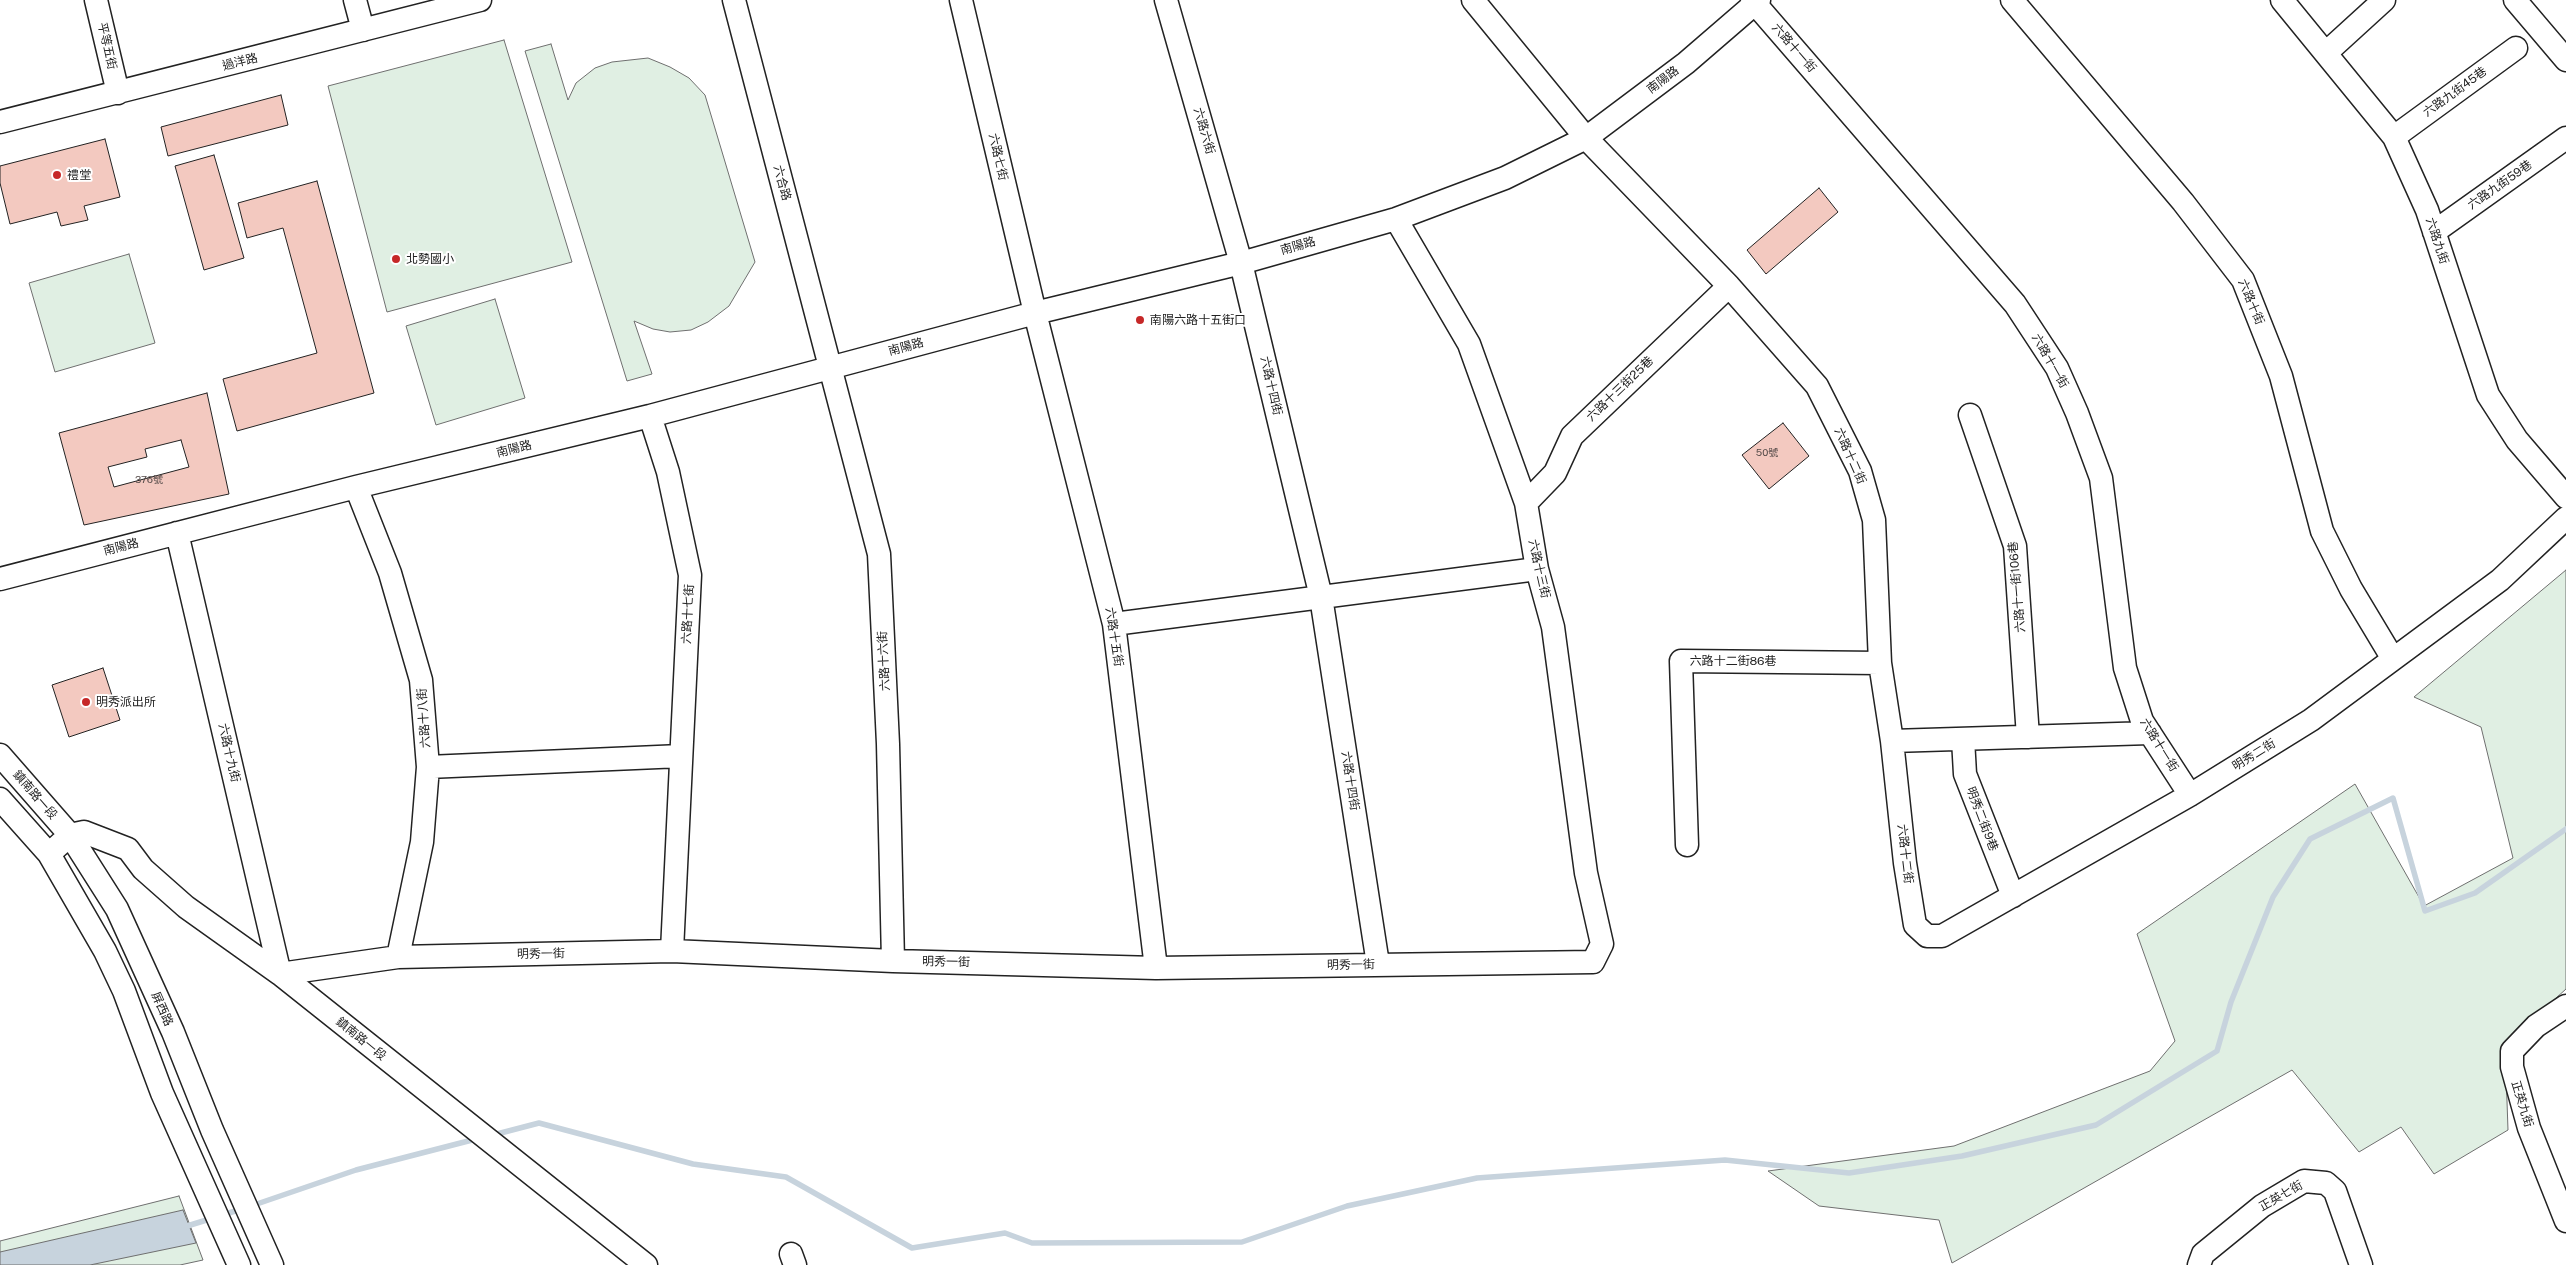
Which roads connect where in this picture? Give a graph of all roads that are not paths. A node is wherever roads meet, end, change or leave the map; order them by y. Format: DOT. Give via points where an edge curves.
graph roads {
  1 [pos="96,0"];
  2 [pos="355,0"];
  3 [pos="480,0"];
  4 [pos="734,0"];
  5 [pos="961,0"];
  6 [pos="1166,0"];
  7 [pos="1473,0"];
  8 [pos="2012,0"];
  9 [pos="2282,0"];
  10 [pos="2384,0"];
  11 [pos="2515,0"];
  12 [pos="1755,1"];
  13 [pos="363,30"];
  14 [pos="2516,48"];
  15 [pos="2327,52"];
  16 [pos="2566,60"];
  17 [pos="118,93"];
  18 [pos="0,122"];
  19 [pos="2394,137"];
  20 [pos="1586,138"];
  21 [pos="2566,138"];
  22 [pos="1396,219"];
  23 [pos="2434,232"];
  24 [pos="1241,262"];
  25 [pos="1729,286"];
  26 [pos="1035,313"];
  27 [pos="830,367"];
  28 [pos="1970,415"];
  29 [pos="650,416"];
  30 [pos="356,487"];
  31 [pos="2566,497"];
  32 [pos="1526,503"];
  33 [pos="2566,518"];
  34 [pos="177,533"];
  35 [pos="1537,569"];
  36 [pos="0,579"];
  37 [pos="1321,597"];
  38 [pos="1114,624"];
  39 [pos="2393,659"];
  40 [pos="1880,663"];
  41 [pos="2150,733"];
  42 [pos="2028,737"];
  43 [pos="1963,739"];
  44 [pos="1892,741"];
  45 [pos="0,755"];
  46 [pos="681,756"];
  47 [pos="428,767"];
  48 [pos="2190,795"];
  49 [pos="0,799"];
  50 [pos="70,835"];
  51 [pos="1687,846"];
  52 [pos="49,854"];
  53 [pos="2012,896"];
  54 [pos="1915,925"];
  55 [pos="1602,944"];
  56 [pos="672,951"];
  57 [pos="398,957"];
  58 [pos="893,961"];
  59 [pos="1378,964"];
  60 [pos="1156,968"];
  61 [pos="280,974"];
  62 [pos="2566,1006"];
  63 [pos="2566,1221"];
  64 [pos="239,1265"];
  65 [pos="272,1265"];
  66 [pos="646,1265"];
  67 [pos="2199,1265"];
  68 [pos="2361,1265"];
  1 -- 17 [label="street, 平等五街"];
  2 -- 13 [label="street"];
  3 -- 13 [label="street, 過洋路"];
  4 -- 27 [label="street, 六合路"];
  5 -- 26 [label="street, 六路七街"];
  6 -- 24 [label="street, 六路六街"];
  7 -- 20 [label="street"];
  8 -- 39 [label="street, 六路十街" via="2183,202 2243,280 2281,376 2322,531 2351,589"];
  9 -- 15 [label="street, 六路九街"];
  10 -- 15 [label="street"];
  11 -- 16 [label="street"];
  12 -- 20 [label="street, 南陽路" via="1686,63"];
  12 -- 41 [label="street, 六路十一街" via="2015,304 2056,368 2101,478 2124,668 2142,721"];
  13 -- 17 [label="street, 過洋路"];
  14 -- 19 [label="street, 六路九街45巷"];
  15 -- 19 [label="street, 六路九街"];
  17 -- 18 [label="street, 過洋路"];
  19 -- 23 [label="street, 六路九街"];
  20 -- 22 [label="street, 南陽路" via="1505,178"];
  20 -- 25 [label="street, 六路十二街"];
  21 -- 23 [label="street, 六路九街59巷"];
  22 -- 24 [label="street, 南陽路"];
  22 -- 32 [label="street, 六路十三街" via="1469,344"];
  23 -- 31 [label="street, 六路九街" via="2488,395 2517,440"];
  24 -- 26 [label="street, 南陽路"];
  24 -- 37 [label="street, 六路十四街"];
  25 -- 32 [label="street, 六路十三街25巷" via="1572,436 1554,472"];
  25 -- 40 [label="street, 六路十二街" via="1816,386 1860,471 1874,520"];
  26 -- 27 [label="street, 南陽路"];
  26 -- 38 [label="street, 六路十五街"];
  27 -- 29 [label="street, 南陽路"];
  27 -- 58 [label="street, 六路十六街" via="879,554"];
  28 -- 42 [label="street, 六路十一街106巷" via="2016,546"];
  29 -- 30 [label="street, 南陽路"];
  29 -- 46 [label="street, 六路十七街" via="668,472 690,575"];
  30 -- 34 [label="street, 南陽路"];
  30 -- 47 [label="street, 六路十八街" via="390,573 421,680"];
  32 -- 35 [label="street, 六路十三街"];
  33 -- 39 [label="street, 明秀二街" via="2500,580"];
  34 -- 36 [label="street, 南陽路"];
  34 -- 61 [label="street, 六路十九街"];
  35 -- 37 [label="street"];
  35 -- 55 [label="street, 六路十三街" via="1553,627 1586,873"];
  37 -- 38 [label="street"];
  37 -- 59 [label="street, 六路十四街"];
  38 -- 60 [label="street, 六路十五街"];
  39 -- 48 [label="street, 明秀二街" via="2311,720"];
  40 -- 44 [label="street, 六路十二街"];
  40 -- 51 [label="street, 六路十二街86巷" via="1681,661"];
  41 -- 42 [label="street"];
  41 -- 48 [label="street, 六路十一街"];
  42 -- 43 [label="street"];
  43 -- 44 [label="street"];
  43 -- 53 [label="street, 明秀二街9巷" via="1965,774"];
  44 -- 54 [label="street, 六路十二街" via="1904,863"];
  45 -- 50 [label="street, 鎮南路一段"];
  46 -- 47 [label="street"];
  46 -- 56 [label="street, 六路十七街"];
  47 -- 57 [label="street, 六路十八街" via="422,842"];
  48 -- 53 [label="street, 明秀二街"];
  49 -- 52 [label="street"];
  50 -- 52 [label="street"];
  50 -- 61 [label="street, 鎮南路一段" via="84,832 128,849 143,869 186,907"];
  50 -- 65 [label="street, 屏西路" via="117,909"];
  52 -- 64 [label="street" via="86,914 124,991 162,1093"];
  53 -- 54 [label="street, 明秀二街" via="1942,936 1927,936"];
  55 -- 59 [label="street, 明秀一街" via="1593,962"];
  56 -- 57 [label="street, 明秀一街"];
  56 -- 58 [label="street, 明秀一街"];
  57 -- 61 [label="street, 明秀一街"];
  58 -- 60 [label="street, 明秀一街"];
  59 -- 60 [label="street, 明秀一街"];
  61 -- 66 [label="street, 鎮南路一段"];
  62 -- 63 [label="street, 正英九街" via="2536,1026 2512,1050 2512,1067 2529,1128"];
  67 -- 68 [label="street, 正英七街" via="2203,1254 2262,1206 2304,1180 2326,1183 2335,1191"];
}
